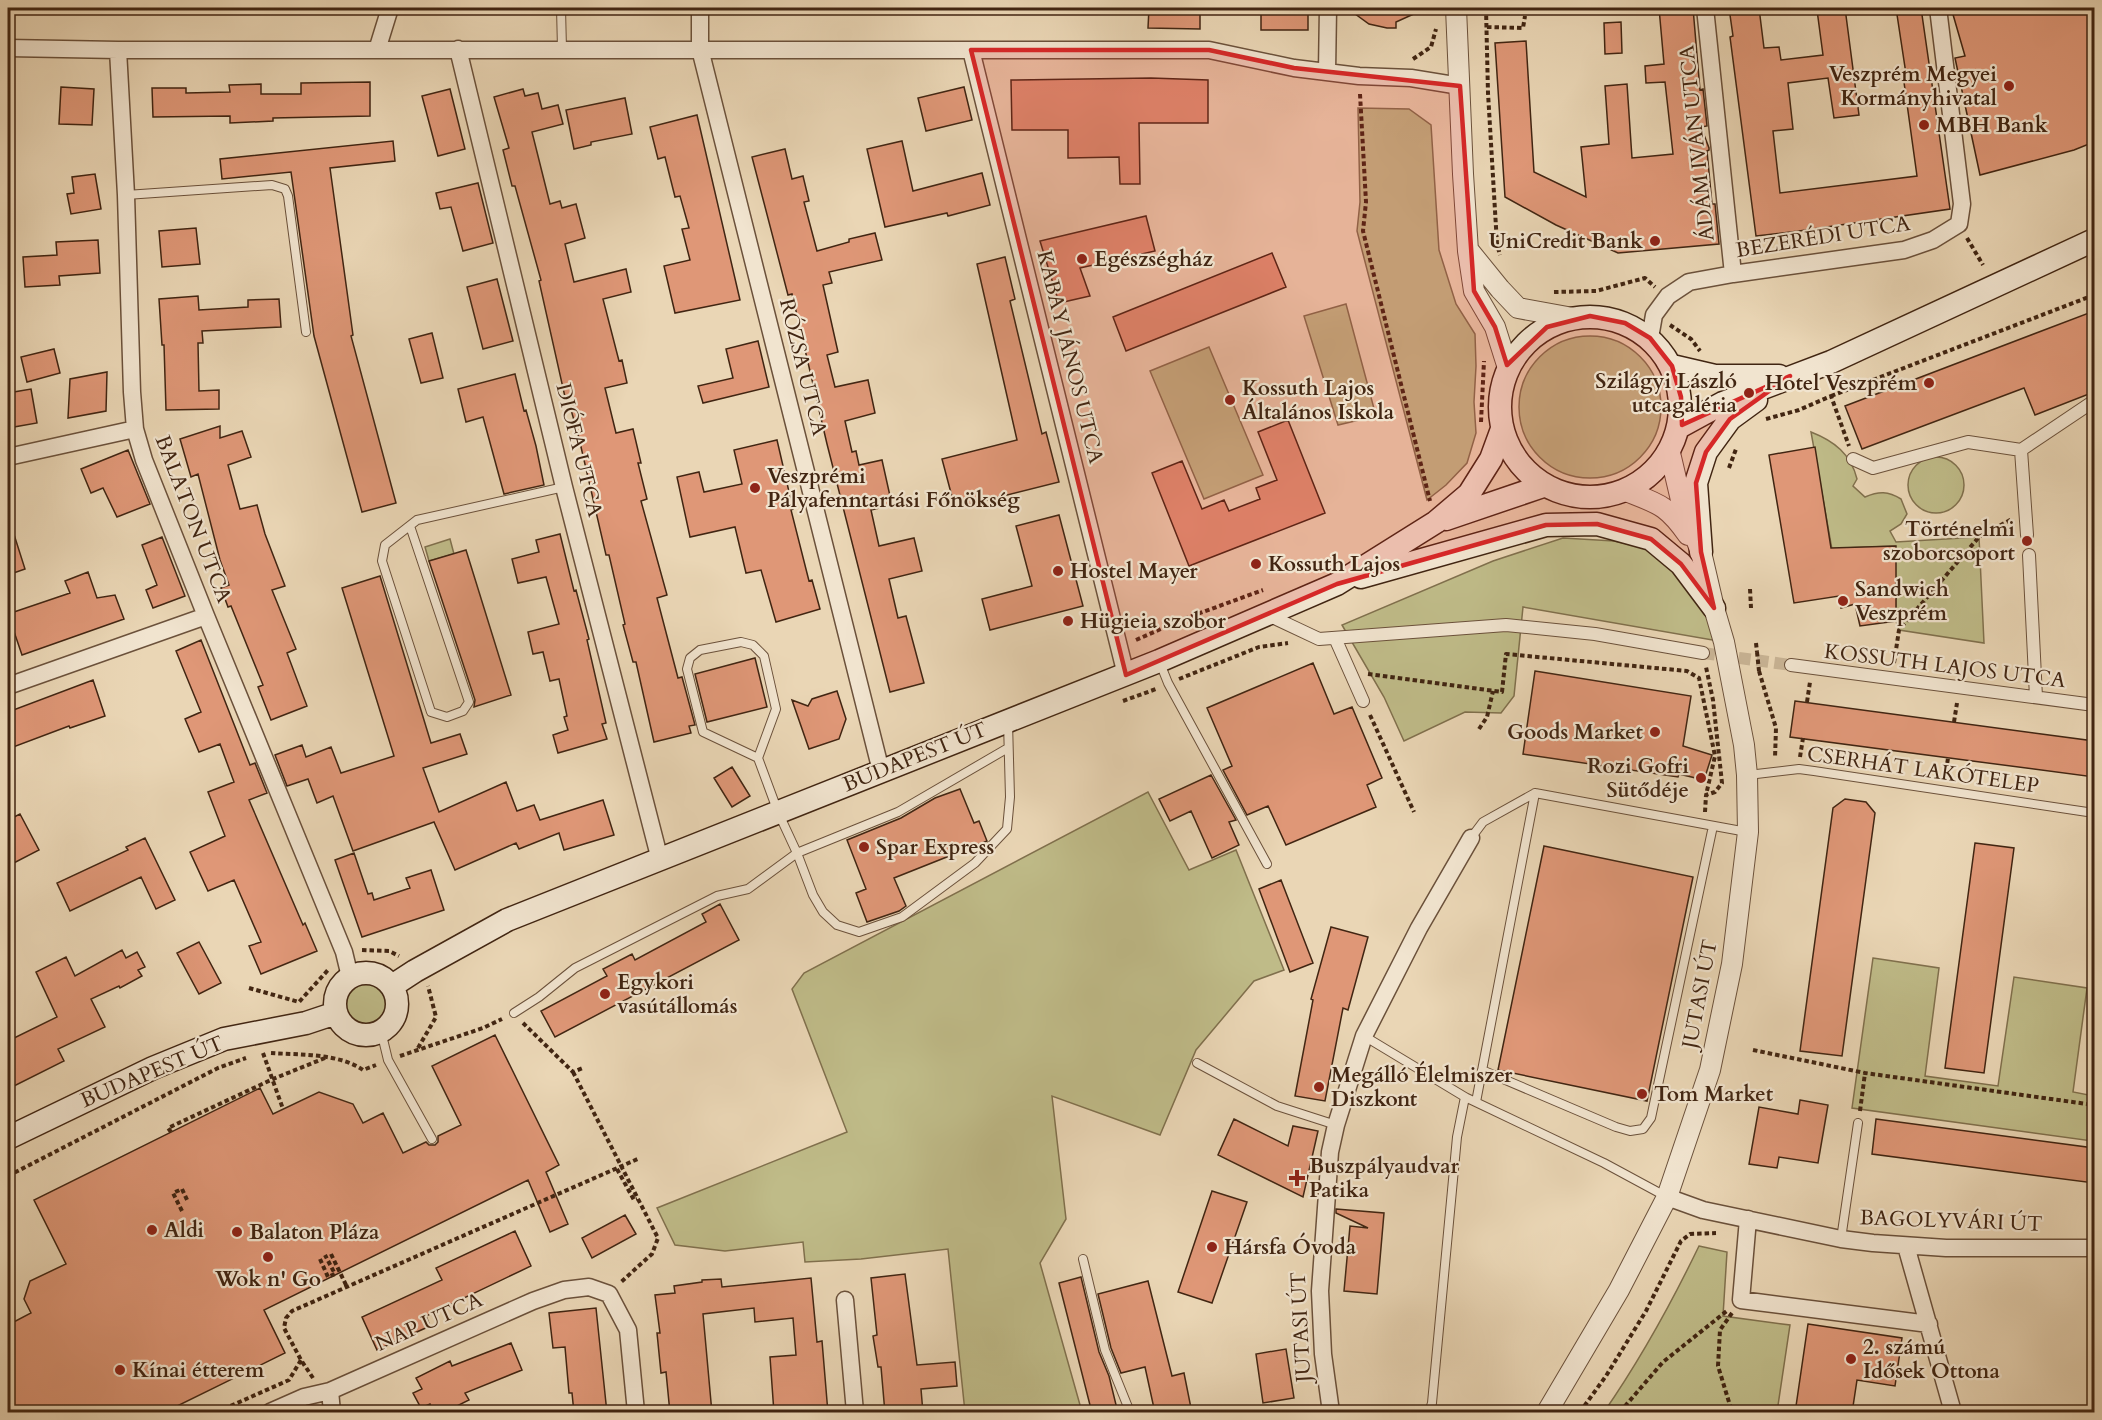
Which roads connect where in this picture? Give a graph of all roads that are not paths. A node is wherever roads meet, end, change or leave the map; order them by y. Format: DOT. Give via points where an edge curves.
graph roads {
  1 [pos="390,8"];
  2 [pos="561,8"];
  3 [pos="700,8"];
  4 [pos="1328,8"];
  5 [pos="1456,8"];
  6 [pos="1705,8"];
  7 [pos="1938,8"];
  8 [pos="8,48"];
  9 [pos="458,49"];
  10 [pos="562,49"];
  11 [pos="700,49"];
  12 [pos="118,50"];
  13 [pos="377,50"];
  14 [pos="971,50"];
  15 [pos="1327,72"];
  16 [pos="1460,86"];
  17 [pos="126,195"];
  18 [pos="2094,240"];
  19 [pos="1468,251"];
  20 [pos="1733,274"];
  21 [pos="1573,318"];
  22 [pos="306,332"];
  23 [pos="1650,338"];
  24 [pos="1507,365"];
  25 [pos="1672,366"];
  26 [pos="1790,376"];
  27 [pos="2094,401"];
  28 [pos="1492,427"];
  29 [pos="1679,427"];
  30 [pos="135,429"];
  31 [pos="2021,450"];
  32 [pos="1670,453"];
  33 [pos="8,457"];
  34 [pos="1853,459"];
  35 [pos="1543,486"];
  36 [pos="564,487"];
  37 [pos="1626,491"];
  38 [pos="1436,522"];
  39 [pos="410,526"];
  40 [pos="2027,535"];
  41 [pos="1701,552"];
  42 [pos="2029,555"];
  43 [pos="1337,584"];
  44 [pos="1714,608"];
  45 [pos="1268,615"];
  46 [pos="206,616"];
  47 [pos="1335,638"];
  48 [pos="1703,653"];
  49 [pos="1159,661"];
  50 [pos="1791,665"];
  51 [pos="1126,675"];
  52 [pos="8,686"];
  53 [pos="2036,697"];
  54 [pos="1363,700"];
  55 [pos="2094,705"];
  56 [pos="1008,720"];
  57 [pos="1008,747"];
  58 [pos="758,758"];
  59 [pos="881,771"];
  60 [pos="1747,775"];
  61 [pos="1535,793"];
  62 [pos="778,812"];
  63 [pos="2094,813"];
  64 [pos="1713,826"];
  65 [pos="1748,832"];
  66 [pos="1471,838"];
  67 [pos="797,853"];
  68 [pos="660,860"];
  69 [pos="1267,864"];
  70 [pos="350,977"];
  71 [pos="392,987"];
  72 [pos="336,1013"];
  73 [pos="514,1013"];
  74 [pos="381,1031"];
  75 [pos="1364,1036"];
  76 [pos="1197,1063"];
  77 [pos="1482,1070"];
  78 [pos="1465,1097"];
  79 [pos="1476,1102"];
  80 [pos="1858,1123"];
  81 [pos="1336,1125"];
  82 [pos="8,1138"];
  83 [pos="432,1139"];
  84 [pos="1667,1197"];
  85 [pos="1748,1219"];
  86 [pos="1841,1239"];
  87 [pos="1906,1246"];
  88 [pos="2094,1248"];
  89 [pos="1083,1259"];
  90 [pos="845,1300"];
  91 [pos="1929,1324"];
  92 [pos="330,1391"];
  93 [pos="270,1413"];
  94 [pos="332,1413"];
  95 [pos="636,1413"];
  96 [pos="855,1413"];
  97 [pos="1130,1413"];
  98 [pos="1331,1413"];
  99 [pos="1429,1413"];
  100 [pos="1547,1413"];
  101 [pos="1953,1413"];
  1 -- 13 [label="street"];
  2 -- 10 [label="lane"];
  3 -- 11 [label="street, RÓZSA UTCA"];
  4 -- 15 [label="street"];
  5 -- 16 [label="street"];
  6 -- 20 [label="street, ÁDÁM IVÁN UTCA"];
  7 -- 20 [label="street, BEZERÉDI UTCA" via="1962,204 1959,224 1904,250"];
  8 -- 12 [label="street"];
  9 -- 10 [label="street"];
  9 -- 13 [label="street"];
  9 -- 36 [label="street, DIÓFA UTCA"];
  10 -- 11 [label="street"];
  11 -- 14 [label="street"];
  11 -- 59 [label="street, RÓZSA UTCA"];
  12 -- 13 [label="street"];
  12 -- 17 [label="street, BALATON UTCA"];
  14 -- 15 [label="street" via="1209,50"];
  14 -- 51 [label="street, KABAY JÁNOS UTCA"];
  15 -- 16 [label="street"];
  16 -- 19 [label="street"];
  17 -- 22 [label="lane" via="272,185 285,189"];
  17 -- 30 [label="street, BALATON UTCA"];
  18 -- 26 [label="main road" via="1831,362"];
  19 -- 21 [label="street" via="1518,308"];
  19 -- 24 [label="street" via="1474,291 1495,327"];
  20 -- 23 [label="street, BEZERÉDI UTCA" via="1689,282 1668,296 1654,315"];
  21 -- 23 [label="main road, BUDAPEST ÚT" via="1608,318"];
  21 -- 24 [label="main road, BUDAPEST ÚT" via="1547,327"];
  23 -- 25 [label="main road, BUDAPEST ÚT"];
  24 -- 28 [label="main road, BUDAPEST ÚT"];
  25 -- 26 [label="main road" via="1714,376"];
  25 -- 29 [label="main road, BUDAPEST ÚT" via="1682,397"];
  26 -- 29 [label="main road" via="1723,403"];
  26 -- 41 [label="main road" via="1730,418 1706,452 1696,483"];
  27 -- 31 [label="street"];
  28 -- 35 [label="main road, BUDAPEST ÚT" via="1515,460"];
  28 -- 38 [label="main road, BUDAPEST ÚT" via="1491,459 1469,494"];
  29 -- 32 [label="main road, BUDAPEST ÚT"];
  30 -- 33 [label="street"];
  30 -- 46 [label="street, BALATON UTCA"];
  31 -- 34 [label="street" via="1968,442 1873,468"];
  31 -- 40 [label="street"];
  32 -- 37 [label="main road, BUDAPEST ÚT" via="1640,484"];
  32 -- 41 [label="street, JUTASI ÚT" via="1681,500"];
  35 -- 37 [label="main road, BUDAPEST ÚT" via="1589,498"];
  35 -- 38 [label="main road, BUDAPEST ÚT"];
  36 -- 39 [label="lane" via="417,520"];
  36 -- 68 [label="street, DIÓFA UTCA"];
  37 -- 41 [label="street, JUTASI ÚT" via="1662,505"];
  38 -- 43 [label="main road, BUDAPEST ÚT"];
  39 -- 39 [label="lane" via="385,545 382,561 431,712 447,717 463,711 469,702"];
  41 -- 44 [label="street, JUTASI ÚT"];
  42 -- 53 [label="street"];
  43 -- 44 [label="main road" via="1546,525 1597,524 1651,539 1681,564"];
  43 -- 45 [label="main road, BUDAPEST ÚT"];
  44 -- 60 [label="street, JUTASI ÚT" via="1738,711"];
  45 -- 47 [label="street" via="1319,639"];
  45 -- 49 [label="main road, BUDAPEST ÚT"];
  46 -- 52 [label="street"];
  46 -- 70 [label="street, BALATON UTCA" via="344,952"];
  47 -- 48 [label="street" via="1506,625 1595,634"];
  47 -- 54 [label="street"];
  49 -- 51 [label="main road, BUDAPEST ÚT"];
  49 -- 69 [label="lane"];
  50 -- 53 [label="street, KOSSUTH LAJOS UTCA"];
  51 -- 56 [label="main road, BUDAPEST ÚT"];
  53 -- 55 [label="street, KOSSUTH LAJOS UTCA"];
  56 -- 57 [label="lane"];
  56 -- 59 [label="main road, BUDAPEST ÚT"];
  57 -- 67 [label="lane" via="898,812"];
  57 -- 67 [label="lane" via="1007,829 975,863 902,917 859,932 837,925 813,895"];
  58 -- 58 [label="lane" via="703,732 687,669 690,657 700,650 741,642 753,645 764,656 776,709"];
  58 -- 62 [label="lane"];
  59 -- 62 [label="main road, BUDAPEST ÚT"];
  60 -- 63 [label="lane, CSERHÁT LAKÓTELEP" via="1799,769"];
  60 -- 65 [label="street, JUTASI ÚT"];
  61 -- 64 [label="lane"];
  61 -- 66 [label="lane" via="1483,822"];
  61 -- 77 [label="lane"];
  62 -- 67 [label="lane"];
  62 -- 68 [label="main road, BUDAPEST ÚT"];
  64 -- 65 [label="lane"];
  64 -- 77 [label="lane" via="1651,1118 1643,1129 1616,1127"];
  65 -- 84 [label="street, JUTASI ÚT" via="1732,963 1710,1070"];
  66 -- 75 [label="street, JUTASI ÚT" via="1419,927"];
  67 -- 73 [label="lane" via="748,889 717,896 575,968"];
  68 -- 71 [label="main road, BUDAPEST ÚT" via="507,920"];
  70 -- 71 [label="main road" via="377,975"];
  70 -- 72 [label="main road" via="337,992"];
  71 -- 74 [label="main road" via="397,998 396,1011"];
  72 -- 74 [label="main road" via="349,1030 370,1035"];
  72 -- 82 [label="main road, BUDAPEST ÚT" via="224,1039 153,1068"];
  74 -- 83 [label="lane" via="388,1060"];
  75 -- 78 [label="lane"];
  75 -- 81 [label="street, JUTASI ÚT"];
  76 -- 81 [label="lane" via="1277,1106"];
  77 -- 79 [label="lane"];
  78 -- 79 [label="lane"];
  78 -- 99 [label="lane" via="1457,1137"];
  79 -- 84 [label="lane"];
  80 -- 86 [label="lane"];
  81 -- 98 [label="street, JUTASI ÚT" via="1329,1163 1320,1292"];
  84 -- 85 [label="street, BAGOLYVÁRI ÚT" via="1703,1210"];
  84 -- 100 [label="street, JUTASI ÚT" via="1619,1290"];
  85 -- 86 [label="street, BAGOLYVÁRI ÚT"];
  85 -- 91 [label="street" via="1741,1300"];
  86 -- 87 [label="street, BAGOLYVÁRI ÚT"];
  87 -- 88 [label="street, BAGOLYVÁRI ÚT"];
  87 -- 91 [label="street"];
  89 -- 97 [label="lane" via="1105,1350"];
  90 -- 96 [label="street"];
  91 -- 101 [label="street"];
  92 -- 93 [label="street, NAP UTCA" via="304,1397"];
  92 -- 94 [label="street"];
  92 -- 95 [label="street, NAP UTCA" via="533,1300 589,1287 609,1294 628,1330"];
}
